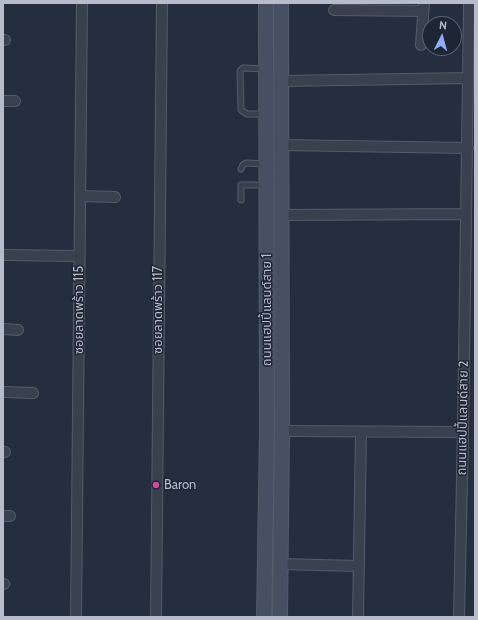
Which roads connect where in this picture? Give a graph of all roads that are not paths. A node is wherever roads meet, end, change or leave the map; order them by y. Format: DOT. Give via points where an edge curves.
graph roads {
  1 [pos="82,3"];
  2 [pos="162,3"];
  3 [pos="266,3"];
  4 [pos="281,3"];
  5 [pos="469,3"];
  6 [pos="424,7"];
  7 [pos="334,10"];
  8 [pos="420,45"];
  9 [pos="266,69"];
  10 [pos="468,78"];
  11 [pos="281,81"];
  12 [pos="3,101"];
  13 [pos="15,101"];
  14 [pos="267,114"];
  15 [pos="282,145"];
  16 [pos="468,148"];
  17 [pos="267,164"];
  18 [pos="241,169"];
  19 [pos="267,185"];
  20 [pos="80,196"];
  21 [pos="115,197"];
  22 [pos="241,200"];
  23 [pos="465,214"];
  24 [pos="282,215"];
  25 [pos="3,255"];
  26 [pos="79,256"];
  27 [pos="3,329"];
  28 [pos="18,330"];
  29 [pos="3,392"];
  30 [pos="33,393"];
  31 [pos="267,431"];
  32 [pos="282,431"];
  33 [pos="361,432"];
  34 [pos="463,432"];
  35 [pos="280,564"];
  36 [pos="358,566"];
  37 [pos="76,617"];
  38 [pos="156,617"];
  39 [pos="264,617"];
  40 [pos="280,617"];
  41 [pos="358,617"];
  42 [pos="459,617"];
  1 -- 20 [label="street, ซอยลาดพร้าว 115"];
  2 -- 38 [label="street, ซอยลาดพร้าว 117"];
  3 -- 9 [label="street, ถนนแฮปปี้แลนด์สาย 1"];
  4 -- 11 [label="street, ถนนแฮปปี้แลนด์สาย 1"];
  5 -- 10 [label="street, ถนนแฮปปี้แลนด์สาย 2"];
  6 -- 7 [label="street"];
  6 -- 8 [label="street"];
  9 -- 14 [label="street, ถนนแฮปปี้แลนด์สาย 1"];
  9 -- 14 [label="lane" via="243,68 240,71 241,110 247,114"];
  10 -- 11 [label="street"];
  10 -- 16 [label="street, ถนนแฮปปี้แลนด์สาย 2"];
  11 -- 15 [label="street, ถนนแฮปปี้แลนด์สาย 1"];
  12 -- 13 [label="street"];
  14 -- 17 [label="street, ถนนแฮปปี้แลนด์สาย 1"];
  15 -- 16 [label="street"];
  15 -- 24 [label="street, ถนนแฮปปี้แลนด์สาย 1"];
  16 -- 23 [label="street, ถนนแฮปปี้แลนด์สาย 2"];
  17 -- 18 [label="lane" via="246,163"];
  17 -- 19 [label="street, ถนนแฮปปี้แลนด์สาย 1"];
  19 -- 22 [label="lane" via="242,185"];
  19 -- 31 [label="street, ถนนแฮปปี้แลนด์สาย 1"];
  20 -- 21 [label="street"];
  20 -- 26 [label="street, ซอยลาดพร้าว 115"];
  23 -- 24 [label="street"];
  23 -- 34 [label="street, ถนนแฮปปี้แลนด์สาย 2"];
  24 -- 32 [label="street, ถนนแฮปปี้แลนด์สาย 1"];
  25 -- 26 [label="street"];
  26 -- 37 [label="street, ซอยลาดพร้าว 115"];
  27 -- 28 [label="street"];
  29 -- 30 [label="street"];
  31 -- 32 [label="street"];
  31 -- 39 [label="street, ถนนแฮปปี้แลนด์สาย 1"];
  32 -- 33 [label="street"];
  32 -- 35 [label="street, ถนนแฮปปี้แลนด์สาย 1"];
  33 -- 34 [label="street"];
  33 -- 36 [label="street"];
  34 -- 42 [label="street, ถนนแฮปปี้แลนด์สาย 2"];
  35 -- 36 [label="street"];
  35 -- 40 [label="street, ถนนแฮปปี้แลนด์สาย 1"];
  36 -- 41 [label="street"];
}
